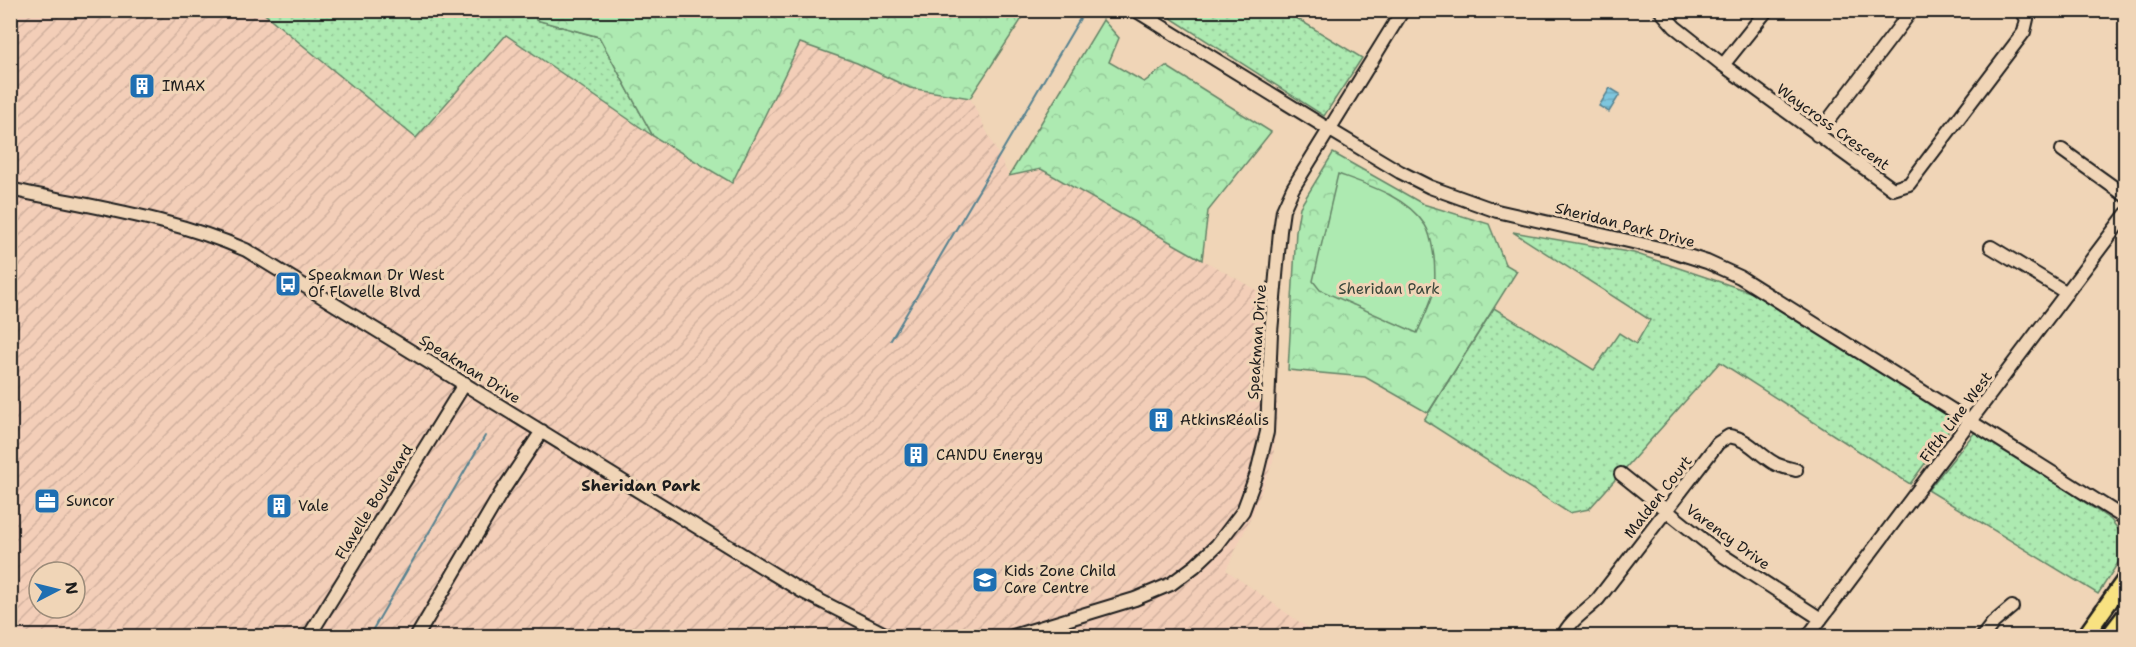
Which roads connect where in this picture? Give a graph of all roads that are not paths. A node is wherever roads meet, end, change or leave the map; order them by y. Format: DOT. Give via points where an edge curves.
graph roads {
  1 [pos="1135,10"];
  2 [pos="1660,10"];
  3 [pos="1767,10"];
  4 [pos="1911,10"];
  5 [pos="2021,10"];
  6 [pos="1400,12"];
  7 [pos="1724,65"];
  8 [pos="1330,130"];
  9 [pos="1817,135"];
  10 [pos="2062,150"];
  11 [pos="10,189"];
  12 [pos="2126,196"];
  13 [pos="2126,214"];
  14 [pos="1991,246"];
  15 [pos="2067,293"];
  16 [pos="465,383"];
  17 [pos="1970,423"];
  18 [pos="542,431"];
  19 [pos="1796,470"];
  20 [pos="1621,474"];
  21 [pos="1667,511"];
  22 [pos="2124,516"];
  23 [pos="2126,578"];
  24 [pos="2012,607"];
  25 [pos="2126,614"];
  26 [pos="1821,619"];
  27 [pos="1038,633"];
  28 [pos="309,636"];
  29 [pos="417,636"];
  30 [pos="889,636"];
  31 [pos="1013,636"];
  32 [pos="1563,636"];
  33 [pos="1808,636"];
  34 [pos="1983,636"];
  35 [pos="2085,636"];
  36 [pos="2109,636"];
  1 -- 8 [label="street, Sheridan Park Drive"];
  2 -- 7 [label="street, Waycross Crescent" via="1675,27"];
  3 -- 7 [label="street"];
  4 -- 9 [label="street"];
  5 -- 9 [label="street, Waycross Crescent" via="2027,19 2025,32 1909,184 1893,189 1887,186"];
  6 -- 8 [label="street, Speakman Drive"];
  7 -- 9 [label="street, Waycross Crescent"];
  8 -- 17 [label="street, Sheridan Park Drive" via="1430,187 1497,211 1672,251 1740,277"];
  8 -- 27 [label="street, Speakman Drive" via="1283,210 1271,332 1267,432 1243,512 1195,566 1171,584"];
  10 -- 12 [label="street"];
  11 -- 16 [label="street, Speakman Drive" via="167,222 220,238"];
  13 -- 15 [label="street, Fifth Line West"];
  14 -- 15 [label="street"];
  15 -- 17 [label="street, Fifth Line West"];
  16 -- 18 [label="street, Speakman Drive"];
  16 -- 28 [label="street, Flavelle Boulevard"];
  17 -- 22 [label="street, Sheridan Park Drive"];
  17 -- 26 [label="street, Fifth Line West"];
  18 -- 29 [label="street"];
  18 -- 30 [label="street, Speakman Drive" via="804,592"];
  19 -- 21 [label="street, Malden Court" via="1775,464 1747,442 1730,436 1718,443"];
  20 -- 21 [label="street, Varency Drive"];
  21 -- 26 [label="street, Varency Drive" via="1722,555"];
  21 -- 32 [label="street, Malden Court" via="1598,599 1573,621"];
  23 -- 35 [label="main road"];
  24 -- 34 [label="street"];
  25 -- 36 [label="main road"];
  26 -- 33 [label="street, Fifth Line West"];
  27 -- 31 [label="street, Speakman Drive"];
}
